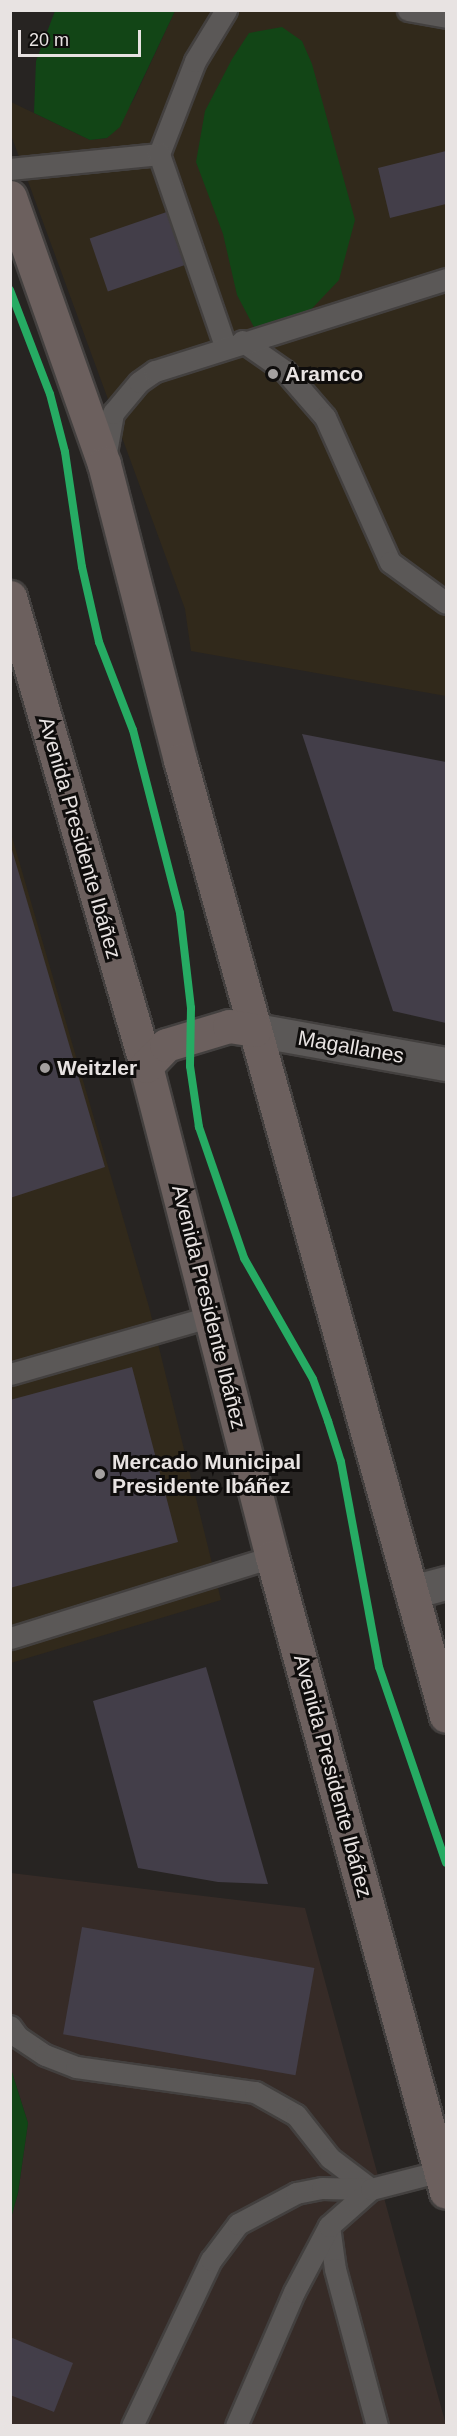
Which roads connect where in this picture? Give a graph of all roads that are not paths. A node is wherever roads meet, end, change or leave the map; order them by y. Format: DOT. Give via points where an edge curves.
graph roads {
  1 [pos="226,10"];
  2 [pos="408,10"];
  3 [pos="446,18"];
  4 [pos="159,154"];
  5 [pos="10,169"];
  6 [pos="10,197"];
  7 [pos="447,279"];
  8 [pos="233,344"];
  9 [pos="104,464"];
  10 [pos="10,597"];
  11 [pos="447,603"];
  12 [pos="255,1030"];
  13 [pos="447,1064"];
  14 [pos="146,1066"];
  15 [pos="212,1316"];
  16 [pos="10,1374"];
  17 [pos="272,1557"];
  18 [pos="447,1583"];
  19 [pos="412,1592"];
  20 [pos="10,1638"];
  21 [pos="447,1716"];
  22 [pos="10,2025"];
  23 [pos="444,2181"];
  24 [pos="371,2189"];
  25 [pos="329,2226"];
  26 [pos="132,2426"];
  27 [pos="236,2426"];
  28 [pos="377,2426"];
  1 -- 4 [label="lane" via="195,61"];
  2 -- 3 [label="lane"];
  4 -- 5 [label="lane"];
  4 -- 8 [label="lane"];
  6 -- 9 [label="main road"];
  7 -- 8 [label="lane"];
  8 -- 9 [label="lane" via="155,371 139,382 113,413"];
  8 -- 11 [label="lane" via="285,371 325,417 390,562"];
  9 -- 12 [label="main road"];
  10 -- 14 [label="main road, Avenida Presidente Ibáñez"];
  12 -- 13 [label="street, Magallanes"];
  12 -- 14 [label="main road" via="229,1026 166,1045"];
  12 -- 19 [label="main road"];
  14 -- 15 [label="main road, Avenida Presidente Ibáñez"];
  15 -- 16 [label="lane"];
  15 -- 17 [label="main road, Avenida Presidente Ibáñez"];
  17 -- 20 [label="lane"];
  17 -- 23 [label="main road, Avenida Presidente Ibáñez"];
  18 -- 19 [label="street"];
  19 -- 21 [label="main road"];
  22 -- 24 [label="lane" via="18,2037 45,2055 76,2067 255,2092 296,2115 330,2158"];
  23 -- 24 [label="lane"];
  24 -- 25 [label="lane" via="346,2207"];
  24 -- 26 [label="lane" via="322,2188 296,2193 238,2224 211,2260"];
  25 -- 27 [label="lane" via="294,2292"];
  25 -- 28 [label="lane" via="335,2270"];
}
